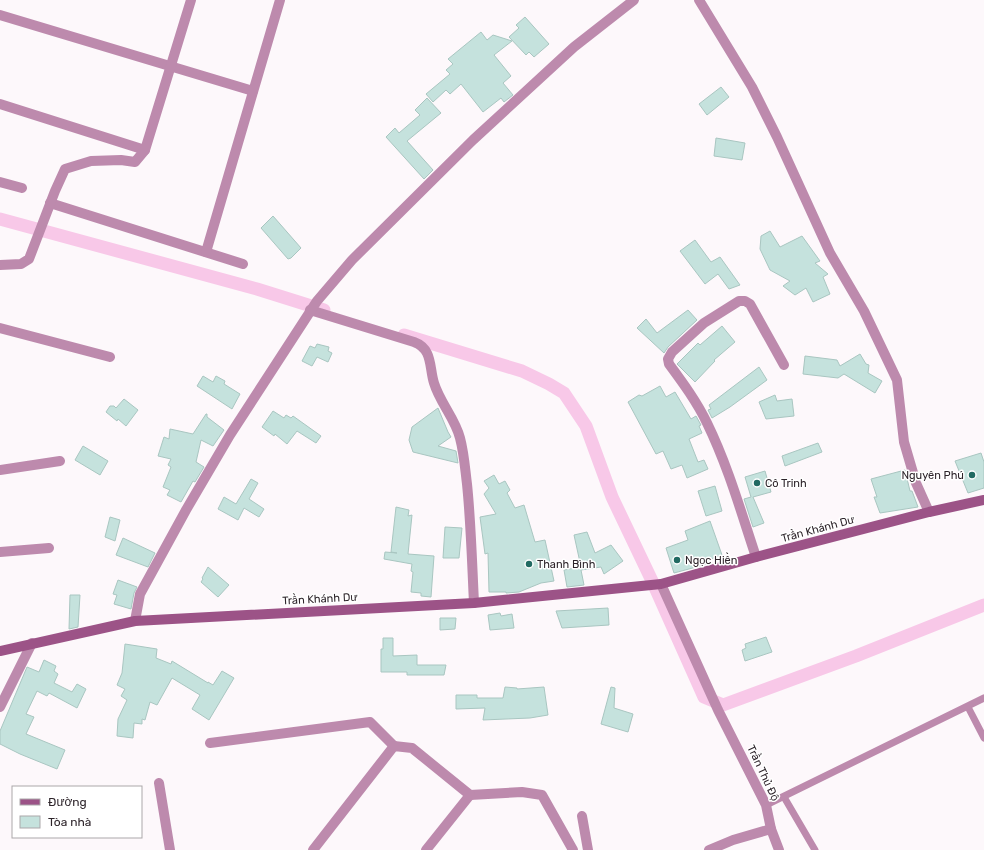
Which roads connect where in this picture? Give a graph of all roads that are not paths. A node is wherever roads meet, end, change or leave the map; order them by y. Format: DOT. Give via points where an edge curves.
graph roads {
  1 [pos="191,0"];
  2 [pos="280,0"];
  3 [pos="634,0"];
  4 [pos="699,0"];
  5 [pos="0,15"];
  6 [pos="171,67"];
  7 [pos="253,91"];
  8 [pos="0,104"];
  9 [pos="145,150"];
  10 [pos="0,182"];
  11 [pos="22,188"];
  12 [pos="50,203"];
  13 [pos="206,252"];
  14 [pos="243,264"];
  15 [pos="0,265"];
  16 [pos="313,306"];
  17 [pos="0,328"];
  18 [pos="110,356"];
  19 [pos="784,365"];
  20 [pos="60,461"];
  21 [pos="0,470"];
  22 [pos="984,500"];
  23 [pos="929,512"];
  24 [pos="49,548"];
  25 [pos="0,552"];
  26 [pos="756,557"];
  27 [pos="660,584"];
  28 [pos="474,603"];
  29 [pos="135,622"];
  30 [pos="32,643"];
  31 [pos="0,651"];
  32 [pos="984,698"];
  33 [pos="968,706"];
  34 [pos="0,707"];
  35 [pos="984,738"];
  36 [pos="210,742"];
  37 [pos="394,746"];
  38 [pos="159,783"];
  39 [pos="470,794"];
  40 [pos="784,797"];
  41 [pos="766,806"];
  42 [pos="582,816"];
  43 [pos="771,829"];
  44 [pos="170,850"];
  45 [pos="314,850"];
  46 [pos="426,850"];
  47 [pos="573,850"];
  48 [pos="588,850"];
  49 [pos="709,850"];
  50 [pos="779,850"];
  51 [pos="816,850"];
  1 -- 6 [label="street"];
  2 -- 7 [label="street"];
  3 -- 16 [label="street" via="574,46 473,140 352,260"];
  4 -- 23 [label="street" via="752,86 830,253 864,311 897,380 904,442 916,483"];
  5 -- 6 [label="street"];
  6 -- 7 [label="street"];
  6 -- 9 [label="street"];
  7 -- 13 [label="street"];
  8 -- 9 [label="street"];
  9 -- 12 [label="street" via="135,162 91,161 65,169"];
  10 -- 11 [label="street"];
  12 -- 13 [label="street"];
  12 -- 15 [label="street" via="29,259 21,264"];
  13 -- 14 [label="street"];
  16 -- 28 [label="street" via="420,344 426,350 434,383 458,429 469,506"];
  16 -- 29 [label="street" via="230,435 183,517 140,594"];
  17 -- 18 [label="street"];
  19 -- 26 [label="street" via="750,304 745,301 739,301 704,323 672,352 668,359 694,398 720,450"];
  20 -- 21 [label="street"];
  22 -- 23 [label="street, Trần Khánh Dư"];
  23 -- 26 [label="street, Trần Khánh Dư"];
  24 -- 25 [label="street"];
  26 -- 27 [label="street, Trần Khánh Dư"];
  27 -- 28 [label="street, Trần Khánh Dư"];
  27 -- 41 [label="street, Trần Thủ Độ"];
  28 -- 29 [label="street, Trần Khánh Dư"];
  29 -- 30 [label="street, Trần Khánh Dư"];
  30 -- 31 [label="street, Trần Khánh Dư"];
  30 -- 34 [label="street"];
  32 -- 33 [label="lane"];
  33 -- 35 [label="lane"];
  33 -- 40 [label="lane"];
  36 -- 37 [label="street" via="370,722"];
  37 -- 39 [label="street" via="412,748"];
  37 -- 45 [label="street"];
  38 -- 44 [label="street"];
  39 -- 46 [label="street"];
  39 -- 47 [label="street" via="542,794"];
  40 -- 41 [label="lane"];
  40 -- 51 [label="lane"];
  41 -- 43 [label="street, Trần Thủ Độ"];
  42 -- 48 [label="street"];
  43 -- 49 [label="street"];
  43 -- 50 [label="street, Trần Thủ Độ"];
}
